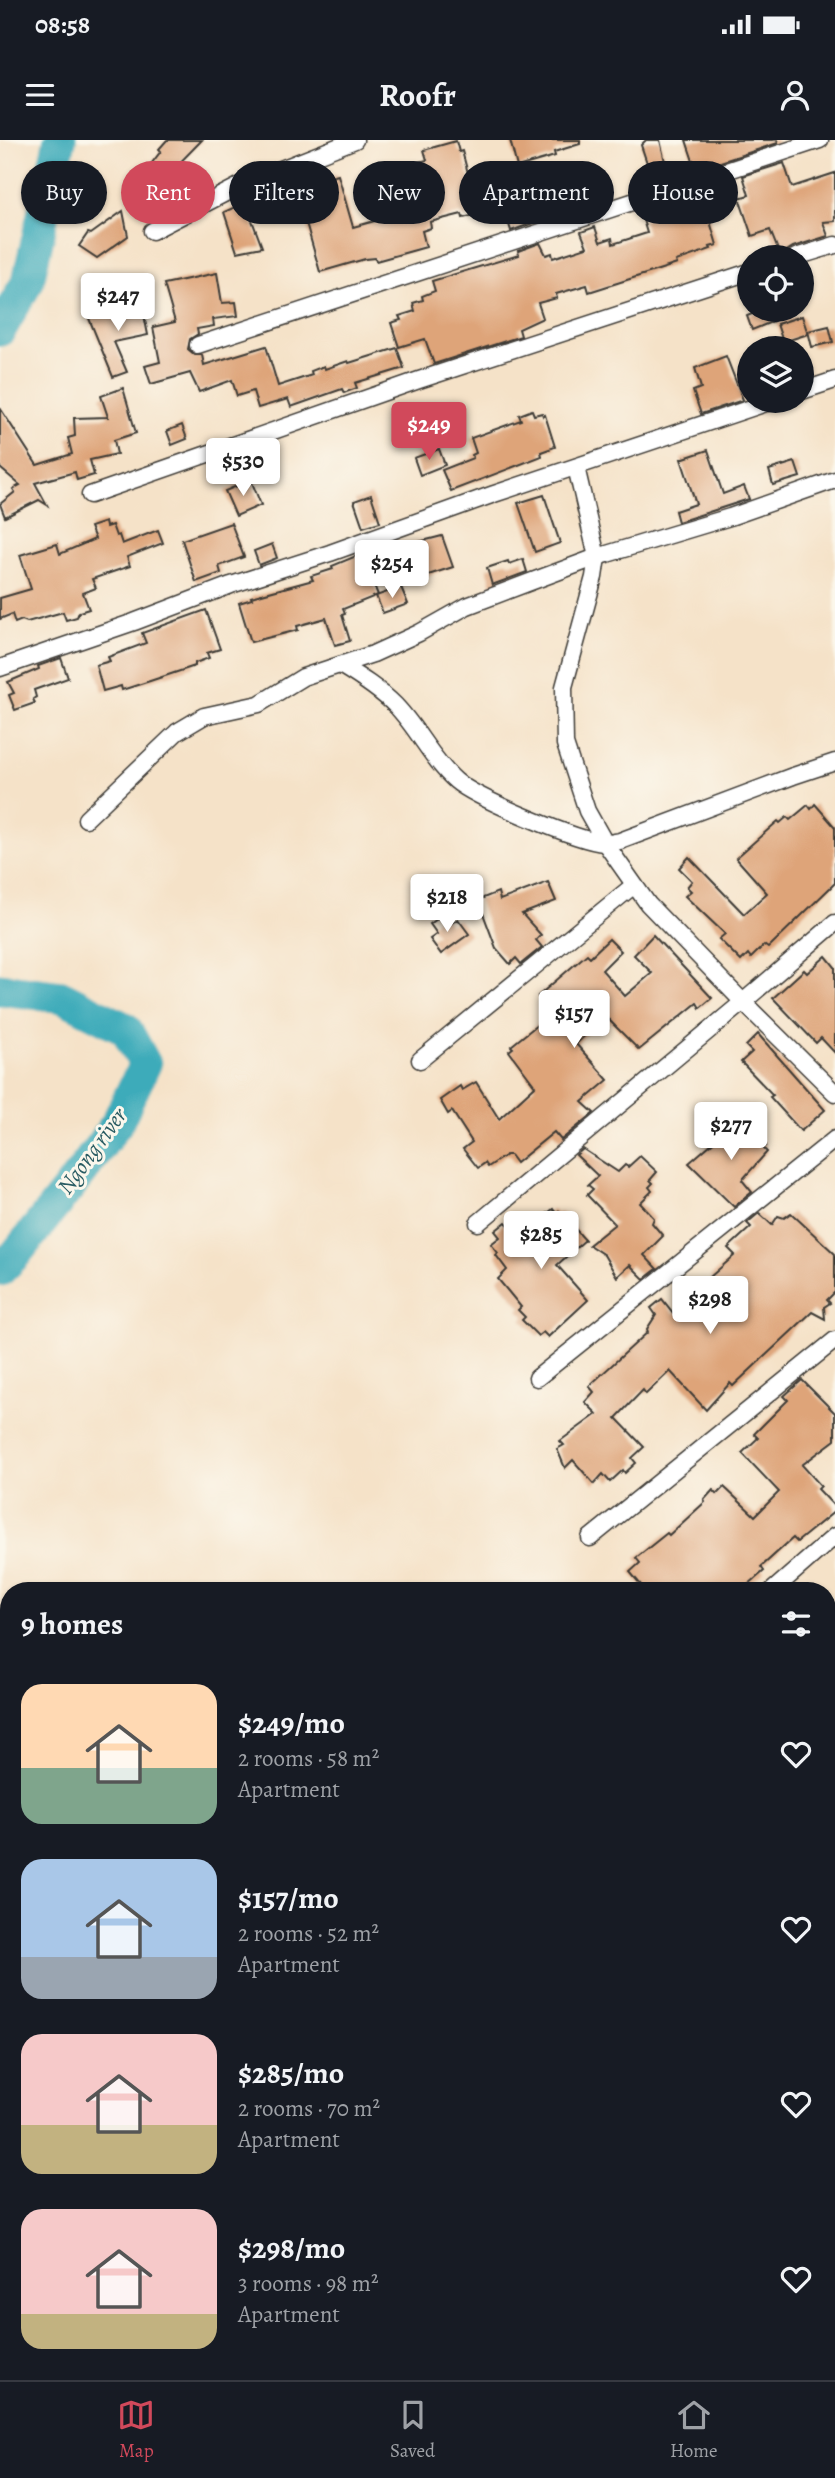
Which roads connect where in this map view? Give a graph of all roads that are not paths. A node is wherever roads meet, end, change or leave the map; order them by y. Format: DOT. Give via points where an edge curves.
graph roads {
  1 [pos="355,140"];
  2 [pos="820,140"];
  3 [pos="152,231"];
  4 [pos="835,245"];
  5 [pos="814,251"];
  6 [pos="737,276"];
  7 [pos="198,345"];
  8 [pos="835,380"];
  9 [pos="814,387"];
  10 [pos="737,413"];
  11 [pos="576,467"];
  12 [pos="835,480"];
  13 [pos="90,495"];
  14 [pos="597,557"];
  15 [pos="340,665"];
  16 [pos="0,668"];
  17 [pos="835,762"];
  18 [pos="86,819"];
  19 [pos="605,843"];
  20 [pos="634,885"];
  21 [pos="835,923"];
  22 [pos="743,1002"];
  23 [pos="420,1060"];
  24 [pos="835,1093"];
  25 [pos="835,1139"];
  26 [pos="478,1223"];
  27 [pos="835,1340"];
  28 [pos="537,1378"];
  29 [pos="835,1536"];
  30 [pos="590,1538"];
  31 [pos="782,1582"];
  1 -- 3 [label="street" via="243,184"];
  2 -- 7 [label="street"];
  4 -- 5 [label="street"];
  6 -- 13 [label="street"];
  8 -- 9 [label="street"];
  10 -- 11 [label="street"];
  11 -- 14 [label="street"];
  11 -- 16 [label="street"];
  12 -- 14 [label="street"];
  14 -- 15 [label="street" via="467,606 396,643"];
  14 -- 19 [label="street" via="564,687 565,744 587,810"];
  15 -- 18 [label="street" via="303,677 259,704 204,716 177,732"];
  15 -- 19 [label="street" via="370,682 397,707 457,782 530,817"];
  17 -- 19 [label="street"];
  19 -- 20 [label="street"];
  20 -- 22 [label="street"];
  20 -- 23 [label="street"];
  21 -- 22 [label="street"];
  22 -- 24 [label="street"];
  22 -- 26 [label="street"];
  25 -- 28 [label="street"];
  27 -- 30 [label="street"];
  29 -- 31 [label="street"];
}
